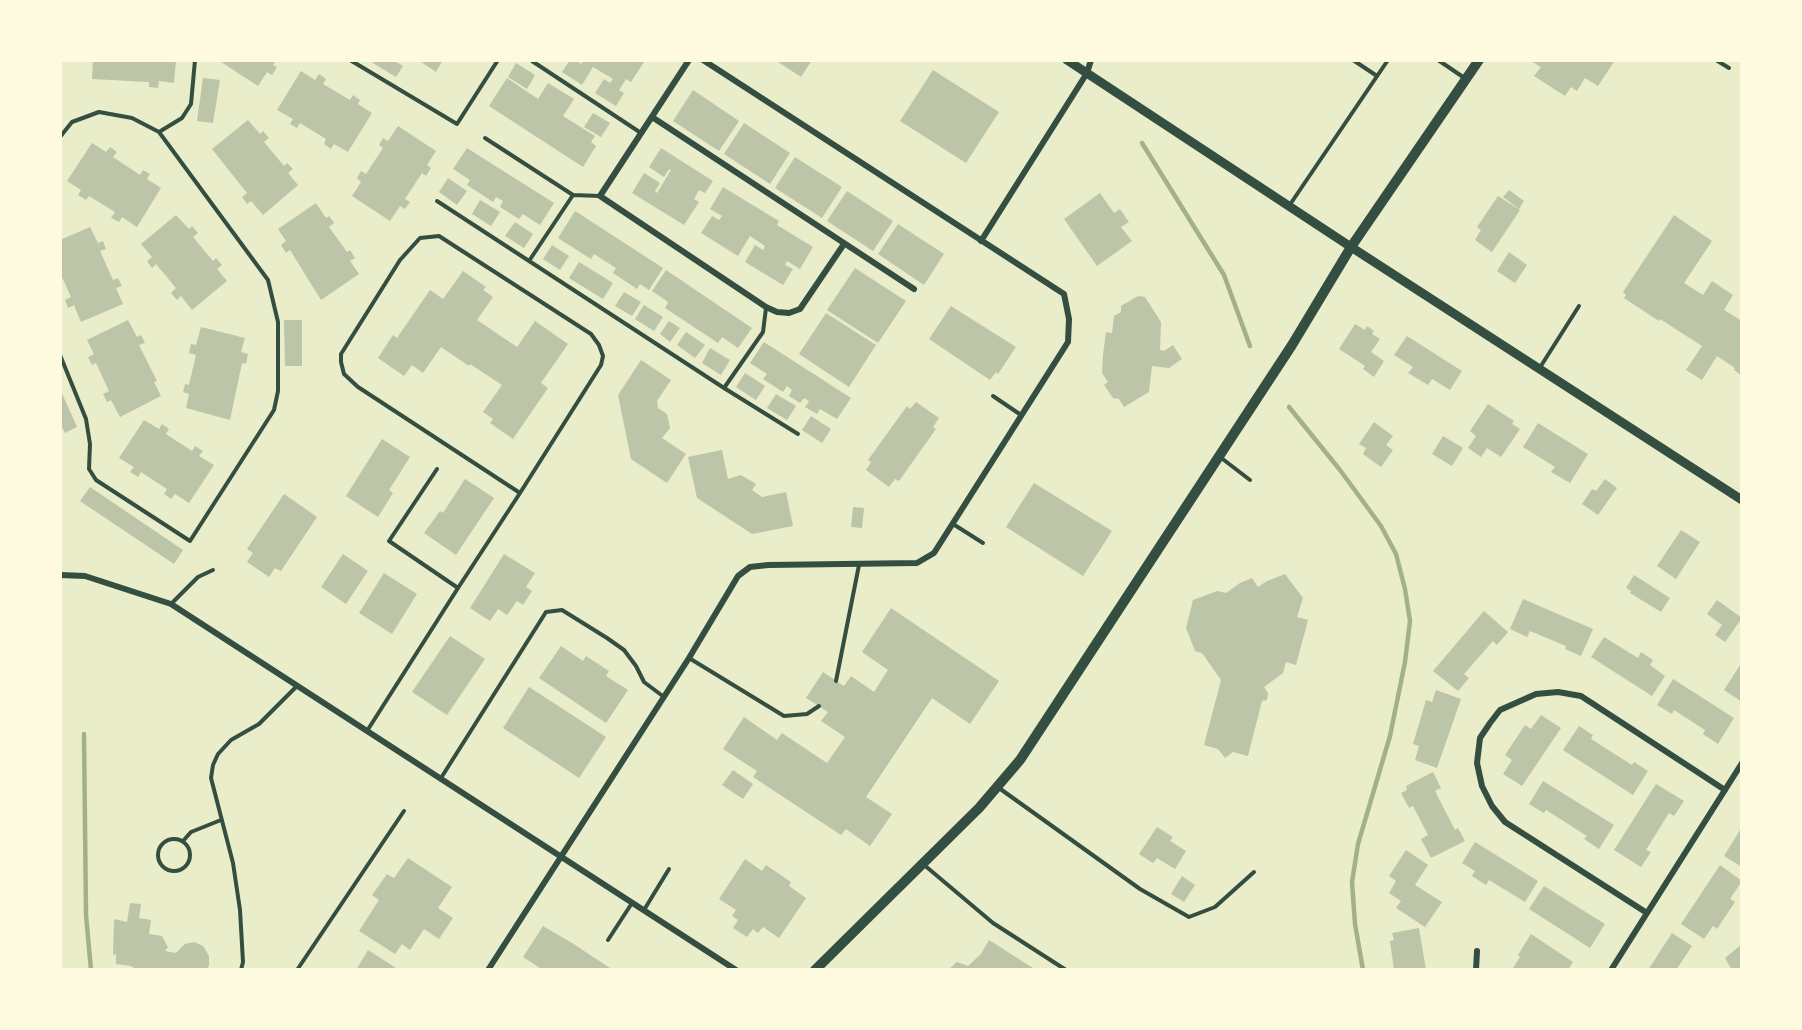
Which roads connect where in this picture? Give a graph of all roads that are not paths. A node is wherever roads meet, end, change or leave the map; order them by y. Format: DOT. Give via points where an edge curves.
graph roads {
  1 [pos="195,60"];
  2 [pos="350,60"];
  3 [pos="498,60"];
  4 [pos="689,60"];
  5 [pos="703,60"];
  6 [pos="1067,60"];
  7 [pos="1091,60"];
  8 [pos="1353,60"];
  9 [pos="1388,60"];
  10 [pos="1438,60"];
  11 [pos="1479,60"];
  12 [pos="1716,60"];
  13 [pos="532,61"];
  14 [pos="1729,68"];
  15 [pos="1087,73"];
  16 [pos="1377,76"];
  17 [pos="1466,79"];
  18 [pos="652,117"];
  19 [pos="159,132"];
  20 [pos="641,133"];
  21 [pos="60,137"];
  22 [pos="485,138"];
  23 [pos="573,195"];
  24 [pos="600,196"];
  25 [pos="437,201"];
  26 [pos="1289,206"];
  27 [pos="981,241"];
  28 [pos="844,244"];
  29 [pos="1351,247"];
  30 [pos="529,261"];
  31 [pos="914,289"];
  32 [pos="1579,306"];
  33 [pos="766,307"];
  34 [pos="60,355"];
  35 [pos="1539,369"];
  36 [pos="724,388"];
  37 [pos="993,396"];
  38 [pos="1021,416"];
  39 [pos="798,435"];
  40 [pos="1219,457"];
  41 [pos="437,469"];
  42 [pos="1250,480"];
  43 [pos="520,493"];
  44 [pos="1742,500"];
  45 [pos="953,524"];
  46 [pos="983,543"];
  47 [pos="859,565"];
  48 [pos="213,570"];
  49 [pos="60,575"];
  50 [pos="458,588"];
  51 [pos="171,604"];
  52 [pos="689,658"];
  53 [pos="836,681"];
  54 [pos="297,685"];
  55 [pos="664,697"];
  56 [pos="819,706"];
  57 [pos="367,731"];
  58 [pos="1742,763"];
  59 [pos="441,778"];
  60 [pos="997,787"];
  61 [pos="1725,790"];
  62 [pos="404,811"];
  63 [pos="221,820"];
  64 [pos="183,841"];
  65 [pos="561,856"];
  66 [pos="923,864"];
  67 [pos="669,869"];
  68 [pos="1254,872"];
  69 [pos="633,903"];
  70 [pos="644,910"];
  71 [pos="1647,913"];
  72 [pos="608,940"];
  73 [pos="1477,951"];
  74 [pos="241,970"];
  75 [pos="297,970"];
  76 [pos="488,970"];
  77 [pos="736,970"];
  78 [pos="815,970"];
  79 [pos="1066,970"];
  80 [pos="1476,970"];
  81 [pos="1611,970"];
  1 -- 19 [label="lane" via="191,104 182,118"];
  2 -- 3 [label="lane" via="457,124"];
  4 -- 18 [label="street"];
  5 -- 27 [label="street"];
  6 -- 15 [label="street"];
  7 -- 15 [label="street"];
  8 -- 16 [label="lane"];
  9 -- 16 [label="lane"];
  10 -- 17 [label="lane"];
  11 -- 17 [label="main road"];
  12 -- 14 [label="lane"];
  13 -- 20 [label="lane"];
  15 -- 26 [label="street"];
  15 -- 27 [label="street"];
  16 -- 26 [label="lane"];
  17 -- 29 [label="main road"];
  18 -- 20 [label="street"];
  18 -- 28 [label="street"];
  19 -- 21 [label="lane" via="132,118 99,112 72,122"];
  19 -- 34 [label="lane" via="268,280 278,322 278,392 274,410 190,541 96,480 89,469 86,419"];
  20 -- 24 [label="street"];
  22 -- 23 [label="lane"];
  23 -- 24 [label="lane"];
  23 -- 30 [label="lane"];
  24 -- 33 [label="street"];
  25 -- 30 [label="lane"];
  26 -- 29 [label="street"];
  27 -- 38 [label="street" via="1064,294 1068,342"];
  28 -- 31 [label="street"];
  28 -- 33 [label="street" via="800,309 789,313"];
  29 -- 35 [label="street"];
  29 -- 40 [label="main road"];
  30 -- 36 [label="lane"];
  32 -- 35 [label="lane"];
  33 -- 36 [label="lane" via="764,332"];
  35 -- 44 [label="street"];
  36 -- 39 [label="lane"];
  37 -- 38 [label="lane"];
  38 -- 45 [label="street"];
  40 -- 42 [label="lane"];
  40 -- 60 [label="main road" via="1020,760"];
  41 -- 50 [label="lane" via="389,541"];
  43 -- 43 [label="lane" via="601,365 599,345 591,334 439,236 420,238 400,260 341,354 344,374"];
  43 -- 50 [label="lane"];
  45 -- 46 [label="lane"];
  45 -- 47 [label="street" via="934,553 917,563"];
  47 -- 52 [label="street" via="750,567 738,576"];
  47 -- 53 [label="lane"];
  48 -- 51 [label="lane" via="198,577"];
  49 -- 51 [label="street" via="85,576"];
  50 -- 57 [label="lane"];
  51 -- 54 [label="street"];
  52 -- 55 [label="street"];
  52 -- 56 [label="lane" via="784,716 807,714"];
  54 -- 57 [label="street"];
  54 -- 63 [label="lane" via="272,713 231,740 218,754 211,778"];
  55 -- 59 [label="lane" via="644,682 624,650 562,610 546,612"];
  55 -- 65 [label="street"];
  57 -- 59 [label="street"];
  58 -- 61 [label="street"];
  59 -- 65 [label="street"];
  60 -- 66 [label="main road"];
  60 -- 68 [label="lane" via="1140,889 1189,917 1215,907"];
  61 -- 71 [label="street"];
  61 -- 71 [label="street" via="1581,696 1536,694 1511,704 1500,710 1480,738 1477,763 1482,786 1505,822"];
  62 -- 75 [label="lane"];
  63 -- 64 [label="lane" via="191,832"];
  63 -- 74 [label="lane" via="238,898"];
  64 -- 64 [label="lane" via="170,839 160,847 158,859 165,870 177,872 188,864 190,852"];
  65 -- 69 [label="street"];
  65 -- 76 [label="street"];
  66 -- 78 [label="main road"];
  66 -- 79 [label="lane" via="993,923"];
  67 -- 70 [label="lane"];
  69 -- 70 [label="street"];
  69 -- 72 [label="lane"];
  70 -- 77 [label="street"];
  71 -- 81 [label="street"];
  73 -- 80 [label="street"];
}
